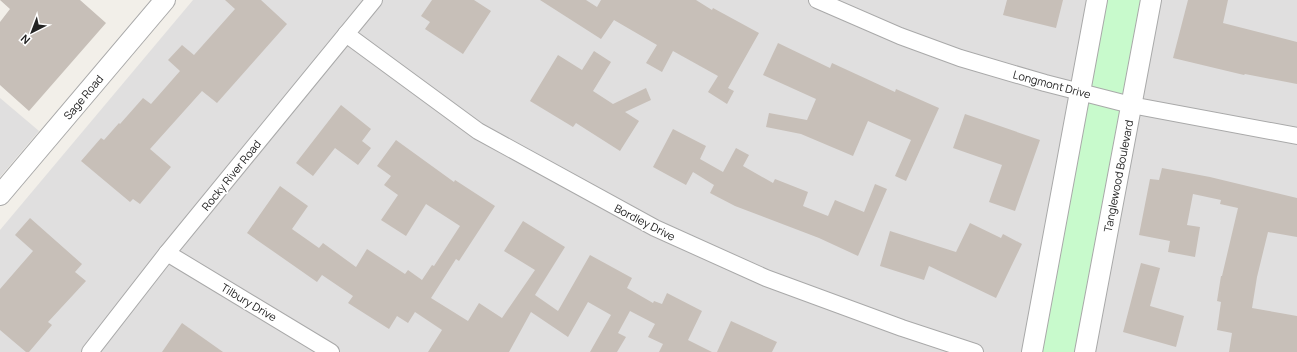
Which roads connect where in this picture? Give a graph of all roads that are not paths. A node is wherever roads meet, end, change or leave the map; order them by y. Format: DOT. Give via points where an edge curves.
graph roads {
  1 [pos="374,0"];
  2 [pos="817,0"];
  3 [pos="1097,0"];
  4 [pos="1151,0"];
  5 [pos="163,1"];
  6 [pos="346,34"];
  7 [pos="1080,92"];
  8 [pos="1131,105"];
  9 [pos="1297,136"];
  10 [pos="0,195"];
  11 [pos="167,253"];
  12 [pos="90,352"];
  13 [pos="331,352"];
  14 [pos="975,352"];
  15 [pos="1032,352"];
  16 [pos="1085,352"];
  1 -- 6 [label="street, Rocky River Road"];
  2 -- 7 [label="street, Longmont Drive" via="900,36 960,58"];
  3 -- 7 [label="street"];
  4 -- 8 [label="street, Tanglewood Boulevard"];
  5 -- 10 [label="street, Sage Road"];
  6 -- 11 [label="street, Rocky River Road"];
  6 -- 14 [label="street, Bordley Drive" via="478,131 654,228 766,278"];
  7 -- 8 [label="street, Longmont Drive"];
  7 -- 15 [label="street"];
  8 -- 9 [label="street, Longmont Drive"];
  8 -- 16 [label="street, Tanglewood Boulevard"];
  11 -- 12 [label="street, Rocky River Road"];
  11 -- 13 [label="street, Tilbury Drive"];
}
